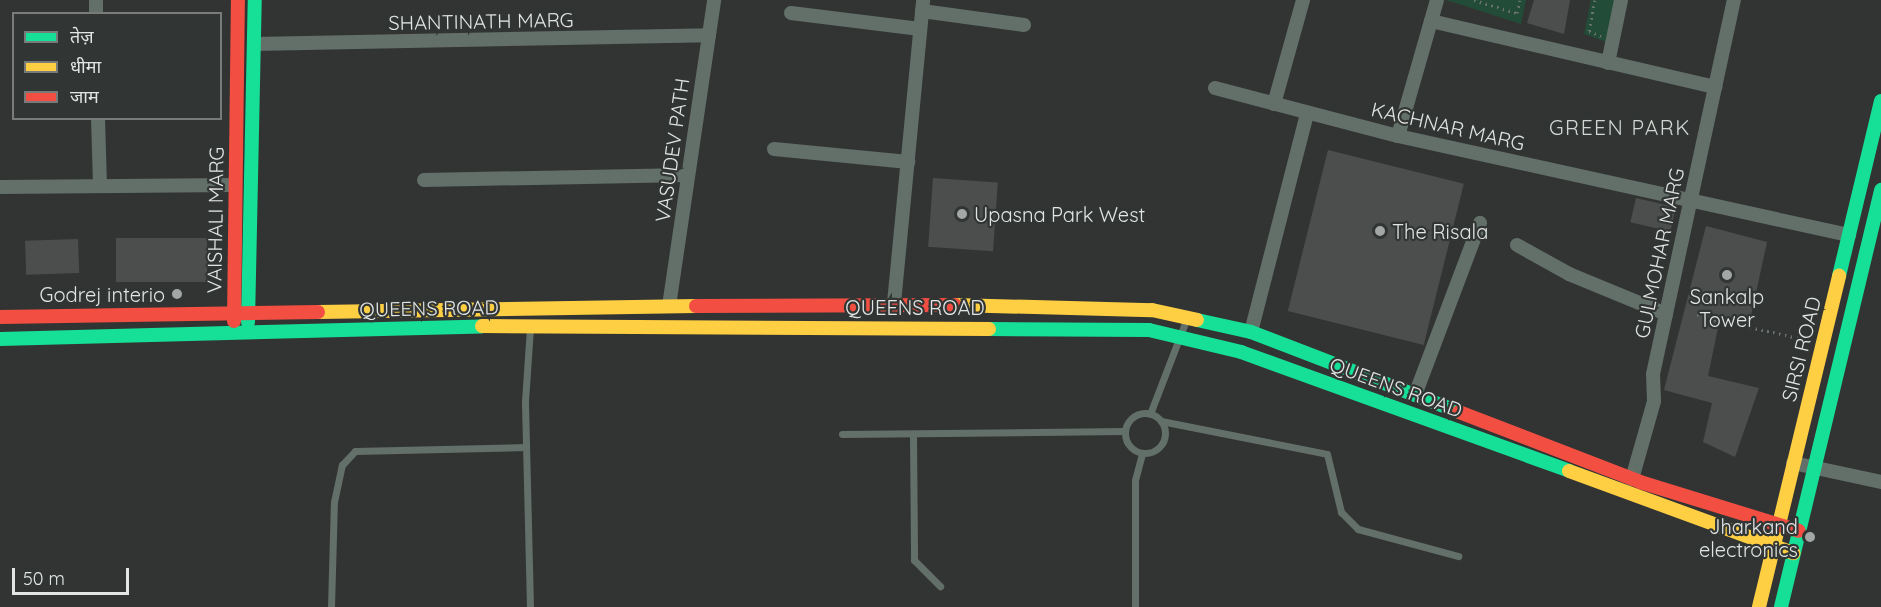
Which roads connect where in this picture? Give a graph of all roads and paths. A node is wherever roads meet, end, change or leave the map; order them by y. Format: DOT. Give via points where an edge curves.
graph roads {
  1 [pos="238,0"];
  2 [pos="255,0"];
  3 [pos="714,0"];
  4 [pos="1303,0"];
  5 [pos="1437,0"];
  6 [pos="1474,0"];
  7 [pos="1520,0"];
  8 [pos="1594,0"];
  9 [pos="1621,0"];
  10 [pos="1734,0"];
  11 [pos="923,6"];
  12 [pos="790,13"];
  13 [pos="1431,21"];
  14 [pos="1024,25"];
  15 [pos="1604,27"];
  16 [pos="920,29"];
  17 [pos="709,34"];
  18 [pos="254,44"];
  19 [pos="1608,63"];
  20 [pos="1715,87"];
  21 [pos="1215,88"];
  22 [pos="1881,101"];
  23 [pos="1274,104"];
  24 [pos="1307,114"];
  25 [pos="98,120"];
  26 [pos="1398,136"];
  27 [pos="774,149"];
  28 [pos="908,162"];
  29 [pos="688,175"];
  30 [pos="424,180"];
  31 [pos="235,184"];
  32 [pos="99,185"];
  33 [pos="0,187"];
  34 [pos="1881,190"];
  35 [pos="1691,200"];
  36 [pos="1855,214"];
  37 [pos="1878,220"];
  38 [pos="1480,223"];
  39 [pos="1849,235"];
  40 [pos="1517,245"];
  41 [pos="894,303"];
  42 [pos="669,306"];
  43 [pos="532,307"];
  44 [pos="241,310"];
  45 [pos="1666,314"];
  46 [pos="1189,315"];
  47 [pos="1697,315"];
  48 [pos="0,316"];
  49 [pos="531,326"];
  50 [pos="241,331"];
  51 [pos="1251,332"];
  52 [pos="1178,335"];
  53 [pos="0,339"];
  54 [pos="1823,344"];
  55 [pos="1415,395"];
  56 [pos="1150,414"];
  57 [pos="1161,421"];
  58 [pos="1125,431"];
  59 [pos="842,434"];
  60 [pos="913,435"];
  61 [pos="526,447"];
  62 [pos="1142,453"];
  63 [pos="1793,463"];
  64 [pos="1813,467"];
  65 [pos="1632,479"];
  66 [pos="1881,482"];
  67 [pos="1777,524"];
  68 [pos="1798,531"];
  69 [pos="1772,547"];
  70 [pos="1793,553"];
  71 [pos="1458,556"];
  72 [pos="940,586"];
  73 [pos="331,607"];
  74 [pos="530,607"];
  75 [pos="1135,607"];
  76 [pos="1759,607"];
  77 [pos="1781,607"];
  1 -- 31 [label="street, VAISHALI MARG"];
  2 -- 18 [label="street, VAISHALI MARG"];
  3 -- 17 [label="street, VASUDEV PATH"];
  4 -- 23 [label="street"];
  5 -- 13 [label="street"];
  6 -- 7 [label="path" via="1517,13"];
  8 -- 15 [label="path" via="1589,31 1602,36"];
  9 -- 19 [label="street"];
  10 -- 20 [label="street, GULMOHAR MARG"];
  11 -- 14 [label="street"];
  11 -- 16 [label="street"];
  12 -- 16 [label="street"];
  13 -- 19 [label="street"];
  13 -- 26 [label="street"];
  16 -- 28 [label="street"];
  17 -- 18 [label="street, SHANTINATH MARG"];
  17 -- 29 [label="street, VASUDEV PATH"];
  18 -- 44 [label="street, VAISHALI MARG"];
  19 -- 20 [label="street"];
  20 -- 35 [label="street, GULMOHAR MARG"];
  21 -- 23 [label="street, KACHNAR MARG"];
  22 -- 36 [label="street, SIRSI ROAD"];
  23 -- 24 [label="street, KACHNAR MARG"];
  24 -- 26 [label="street, KACHNAR MARG"];
  24 -- 51 [label="street"];
  25 -- 32 [label="street"];
  26 -- 35 [label="street, KACHNAR MARG"];
  27 -- 28 [label="street"];
  28 -- 41 [label="street"];
  29 -- 30 [label="street"];
  29 -- 42 [label="street, VASUDEV PATH"];
  31 -- 32 [label="street"];
  31 -- 44 [label="street, VAISHALI MARG"];
  32 -- 33 [label="street"];
  34 -- 37 [label="street, SIRSI ROAD"];
  35 -- 39 [label="street, KACHNAR MARG"];
  35 -- 45 [label="street, GULMOHAR MARG"];
  36 -- 37 [label="street"];
  36 -- 39 [label="street, SIRSI ROAD"];
  37 -- 64 [label="street, SIRSI ROAD"];
  38 -- 55 [label="street"];
  39 -- 54 [label="street, SIRSI ROAD"];
  40 -- 45 [label="street" via="1569,274"];
  41 -- 42 [label="street, QUEENS ROAD"];
  41 -- 46 [label="street, QUEENS ROAD" via="1114,307"];
  42 -- 43 [label="street, QUEENS ROAD"];
  43 -- 44 [label="street, QUEENS ROAD"];
  43 -- 49 [label="lane"];
  44 -- 48 [label="street, QUEENS ROAD"];
  44 -- 50 [label="street, VAISHALI MARG"];
  45 -- 65 [label="street, GULMOHAR MARG" via="1653,374 1654,401"];
  46 -- 51 [label="street, QUEENS ROAD"];
  46 -- 52 [label="lane"];
  47 -- 54 [label="path"];
  49 -- 50 [label="street, QUEENS ROAD"];
  49 -- 52 [label="street, QUEENS ROAD" via="1112,326"];
  49 -- 61 [label="lane"];
  50 -- 53 [label="street, QUEENS ROAD"];
  51 -- 55 [label="street, QUEENS ROAD"];
  52 -- 56 [label="lane"];
  52 -- 69 [label="street, QUEENS ROAD" via="1395,406"];
  54 -- 63 [label="street, SIRSI ROAD"];
  55 -- 65 [label="street, QUEENS ROAD"];
  56 -- 57 [label="lane"];
  56 -- 58 [label="lane" via="1131,419"];
  57 -- 62 [label="lane" via="1165,434 1160,447"];
  57 -- 71 [label="lane" via="1327,454 1341,512 1358,529"];
  58 -- 60 [label="lane"];
  58 -- 62 [label="lane" via="1131,448"];
  59 -- 60 [label="lane"];
  60 -- 72 [label="lane" via="914,561"];
  61 -- 73 [label="lane" via="355,451 342,465 334,502"];
  61 -- 74 [label="lane"];
  62 -- 75 [label="lane" via="1135,480"];
  63 -- 64 [label="street"];
  63 -- 67 [label="street, SIRSI ROAD"];
  64 -- 66 [label="street"];
  64 -- 68 [label="street, SIRSI ROAD"];
  65 -- 67 [label="street, QUEENS ROAD"];
  67 -- 68 [label="street, QUEENS ROAD"];
  67 -- 69 [label="street, SIRSI ROAD"];
  68 -- 70 [label="street, SIRSI ROAD"];
  69 -- 70 [label="street, QUEENS ROAD"];
  69 -- 76 [label="street, SIRSI ROAD"];
  70 -- 77 [label="street, SIRSI ROAD"];
}
